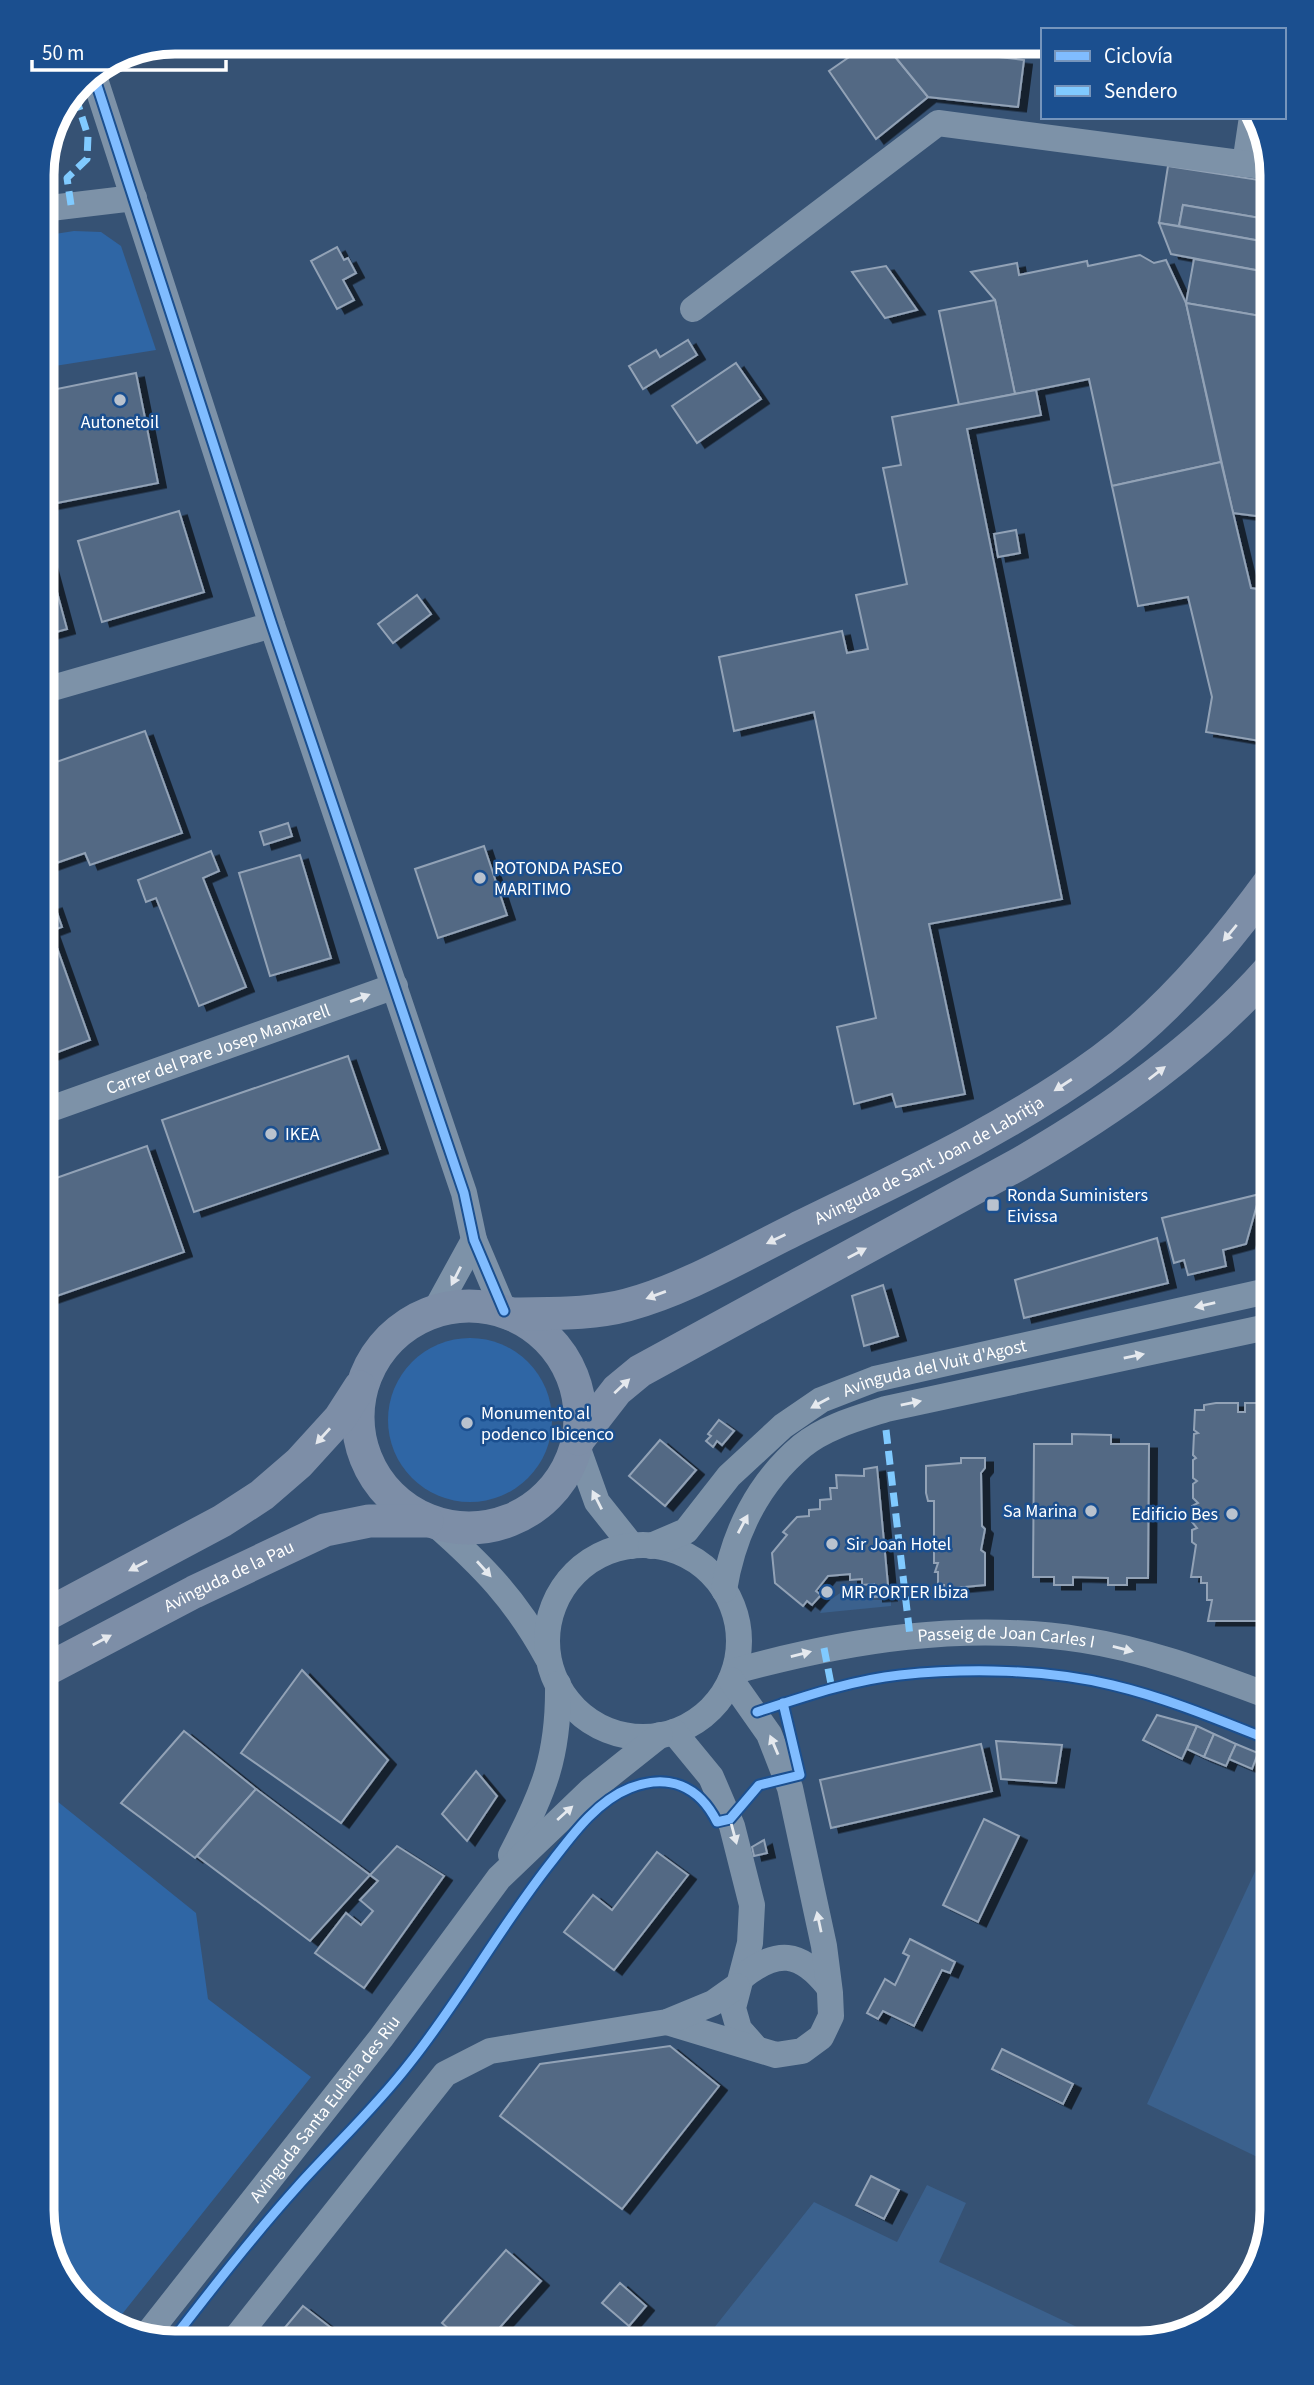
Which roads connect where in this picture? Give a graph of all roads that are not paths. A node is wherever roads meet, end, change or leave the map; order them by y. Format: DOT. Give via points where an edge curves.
graph roads {
  1 [pos="96,83"];
  2 [pos="1255,145"];
  3 [pos="1258,166"];
  4 [pos="134,198"];
  5 [pos="55,207"];
  6 [pos="693,309"];
  7 [pos="272,625"];
  8 [pos="55,687"];
  9 [pos="1260,895"];
  10 [pos="1260,979"];
  11 [pos="394,986"];
  12 [pos="55,1108"];
  13 [pos="474,1235"];
  14 [pos="1260,1293"];
  15 [pos="435,1311"];
  16 [pos="507,1312"];
  17 [pos="1260,1329"];
  18 [pos="363,1382"];
  19 [pos="578,1443"];
  20 [pos="430,1522"];
  21 [pos="641,1546"];
  22 [pos="724,1590"];
  23 [pos="54,1610"];
  24 [pos="54,1666"];
  25 [pos="554,1673"];
  26 [pos="733,1675"];
  27 [pos="1260,1693"];
  28 [pos="667,1734"];
  29 [pos="499,1878"];
  30 [pos="740,1982"];
  31 [pos="828,1986"];
  32 [pos="667,2022"];
  33 [pos="754,2046"];
  34 [pos="152,2328"];
  35 [pos="242,2330"];
  1 -- 4 [label="street"];
  2 -- 3 [label="street"];
  3 -- 6 [label="street" via="938,122"];
  4 -- 5 [label="street"];
  4 -- 7 [label="street"];
  7 -- 8 [label="street"];
  7 -- 11 [label="street"];
  9 -- 16 [label="main road, Avinguda de Sant Joan de Labritja, one-way" via="1174,996 1103,1059 1011,1119 916,1171 672,1289 610,1308"];
  19 -- 10 [label="main road, one-way" via="617,1390 640,1371 1069,1135 1201,1039"];
  12 -- 11 [label="street, Carrer del Pare Josep Manxarell, one-way"];
  11 -- 13 [label="street"];
  13 -- 15 [label="street, one-way"];
  13 -- 16 [label="street"];
  14 -- 21 [label="street, Avinguda del Vuit d'Agost, one-way" via="876,1379 821,1400 783,1426 729,1476 686,1531"];
  15 -- 16 [label="main road" via="478,1306"];
  15 -- 18 [label="main road" via="398,1331 377,1354"];
  16 -- 19 [label="main road" via="542,1333 571,1370 580,1404"];
  22 -- 17 [label="street, Avinguda del Vuit d'Agost, one-way" via="735,1540 757,1498 803,1446 839,1425 886,1409"];
  18 -- 20 [label="main road" via="358,1423 368,1464 392,1498"];
  18 -- 23 [label="main road, one-way" via="340,1418 262,1495"];
  19 -- 20 [label="main road" via="560,1483 539,1504 513,1520 474,1529"];
  21 -- 19 [label="street, one-way" via="597,1502"];
  24 -- 20 [label="main road, Avinguda de la Pau, one-way" via="325,1530 369,1521"];
  20 -- 25 [label="street, one-way" via="477,1561 509,1597 526,1618"];
  21 -- 22 [label="street" via="693,1559"];
  21 -- 25 [label="street" via="594,1559 565,1586 549,1622"];
  22 -- 26 [label="street" via="739,1629"];
  25 -- 28 [label="street" via="576,1709 600,1727 630,1736"];
  25 -- 29 [label="street, Avinguda Santa Eulària des Riu" via="559,1723 548,1775"];
  26 -- 27 [label="street, Passeig de Joan Carles I, one-way" via="824,1648 961,1632 1015,1633 1084,1640 1181,1663"];
  26 -- 28 [label="street" via="708,1712"];
  31 -- 26 [label="street, one-way" via="824,1946 790,1787 769,1734"];
  29 -- 28 [label="street, Avinguda Santa Eulària des Riu, one-way" via="591,1790"];
  28 -- 30 [label="street, one-way" via="711,1777 732,1826 752,1905 750,1943"];
  29 -- 34 [label="street, Avinguda Santa Eulària des Riu" via="381,2038"];
  30 -- 31 [label="street" via="762,1961 788,1957 812,1966"];
  30 -- 32 [label="street" via="713,2004"];
  30 -- 33 [label="street" via="733,2008 739,2029"];
  31 -- 33 [label="street" via="831,2016 821,2037 793,2054 776,2055"];
  32 -- 33 [label="street"];
  32 -- 35 [label="street" via="491,2051 445,2074"];
}
